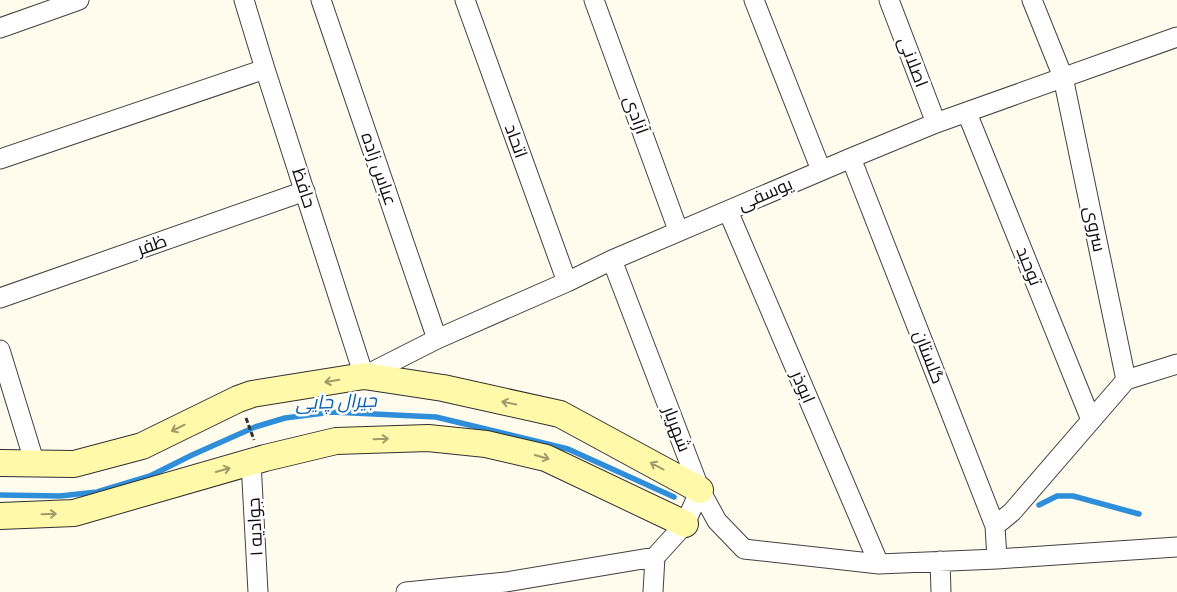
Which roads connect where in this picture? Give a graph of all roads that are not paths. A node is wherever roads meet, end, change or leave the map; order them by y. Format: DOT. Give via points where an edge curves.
graph roads {
  1 [pos="79,0"];
  2 [pos="244,0"];
  3 [pos="321,0"];
  4 [pos="465,0"];
  5 [pos="594,0"];
  6 [pos="754,0"];
  7 [pos="889,0"];
  8 [pos="1032,0"];
  9 [pos="0,28"];
  10 [pos="1177,37"];
  11 [pos="265,68"];
  12 [pos="1063,77"];
  13 [pos="967,113"];
  14 [pos="936,123"];
  15 [pos="851,158"];
  16 [pos="0,160"];
  17 [pos="821,170"];
  18 [pos="305,191"];
  19 [pos="728,211"];
  20 [pos="678,230"];
  21 [pos="612,260"];
  22 [pos="567,282"];
  23 [pos="0,298"];
  24 [pos="437,339"];
  25 [pos="0,350"];
  26 [pos="1177,364"];
  27 [pos="364,376"];
  28 [pos="1126,380"];
  29 [pos="1092,420"];
  30 [pos="253,452"];
  31 [pos="0,463"];
  32 [pos="35,464"];
  33 [pos="700,490"];
  34 [pos="0,516"];
  35 [pos="685,524"];
  36 [pos="996,526"];
  37 [pos="1177,547"];
  38 [pos="655,557"];
  39 [pos="997,559"];
  40 [pos="940,562"];
  41 [pos="879,564"];
  42 [pos="506,587"];
  43 [pos="258,592"];
  44 [pos="406,592"];
  45 [pos="653,592"];
  46 [pos="941,592"];
  1 -- 9 [label="street"];
  2 -- 11 [label="street, حافظ"];
  3 -- 24 [label="street, عباس زاده"];
  4 -- 22 [label="street, اتحاد"];
  5 -- 20 [label="street, آزادی"];
  6 -- 17 [label="street"];
  7 -- 14 [label="street, اصلانی"];
  8 -- 12 [label="street, سروی"];
  10 -- 12 [label="street, یوسفی"];
  11 -- 16 [label="street"];
  11 -- 18 [label="street, حافظ"];
  12 -- 13 [label="street, یوسفی"];
  12 -- 28 [label="street, سروی"];
  13 -- 14 [label="street, یوسفی"];
  13 -- 29 [label="street, توحید"];
  14 -- 15 [label="street, یوسفی"];
  15 -- 17 [label="street, یوسفی"];
  15 -- 36 [label="street, گلستان"];
  17 -- 19 [label="street, یوسفی"];
  18 -- 23 [label="street, ظفر"];
  18 -- 27 [label="street, حافظ"];
  19 -- 20 [label="street, یوسفی"];
  19 -- 41 [label="street, ابوذر"];
  20 -- 21 [label="street, یوسفی"];
  21 -- 22 [label="street, یوسفی"];
  21 -- 33 [label="street, شهریار"];
  22 -- 24 [label="street, یوسفی"];
  24 -- 27 [label="street, یوسفی"];
  25 -- 32 [label="street"];
  26 -- 28 [label="street"];
  27 -- 32 [label="street, one-way" via="252,394 142,446 74,464"];
  33 -- 27 [label="street, one-way" via="560,414 443,388"];
  28 -- 29 [label="street"];
  29 -- 36 [label="street"];
  34 -- 30 [label="street, one-way" via="74,513"];
  30 -- 35 [label="street, one-way" via="336,441 428,438 486,444 546,458"];
  30 -- 43 [label="street, جوادیه ۱"];
  31 -- 32 [label="street"];
  33 -- 35 [label="street"];
  33 -- 41 [label="street, شهریار" via="717,521 744,549"];
  35 -- 38 [label="street"];
  36 -- 39 [label="street, گلستان"];
  37 -- 39 [label="street, شهریار"];
  38 -- 42 [label="street"];
  38 -- 45 [label="street"];
  39 -- 40 [label="street, شهریار"];
  40 -- 41 [label="street, شهریار"];
  40 -- 46 [label="street"];
  42 -- 44 [label="street"];
}
